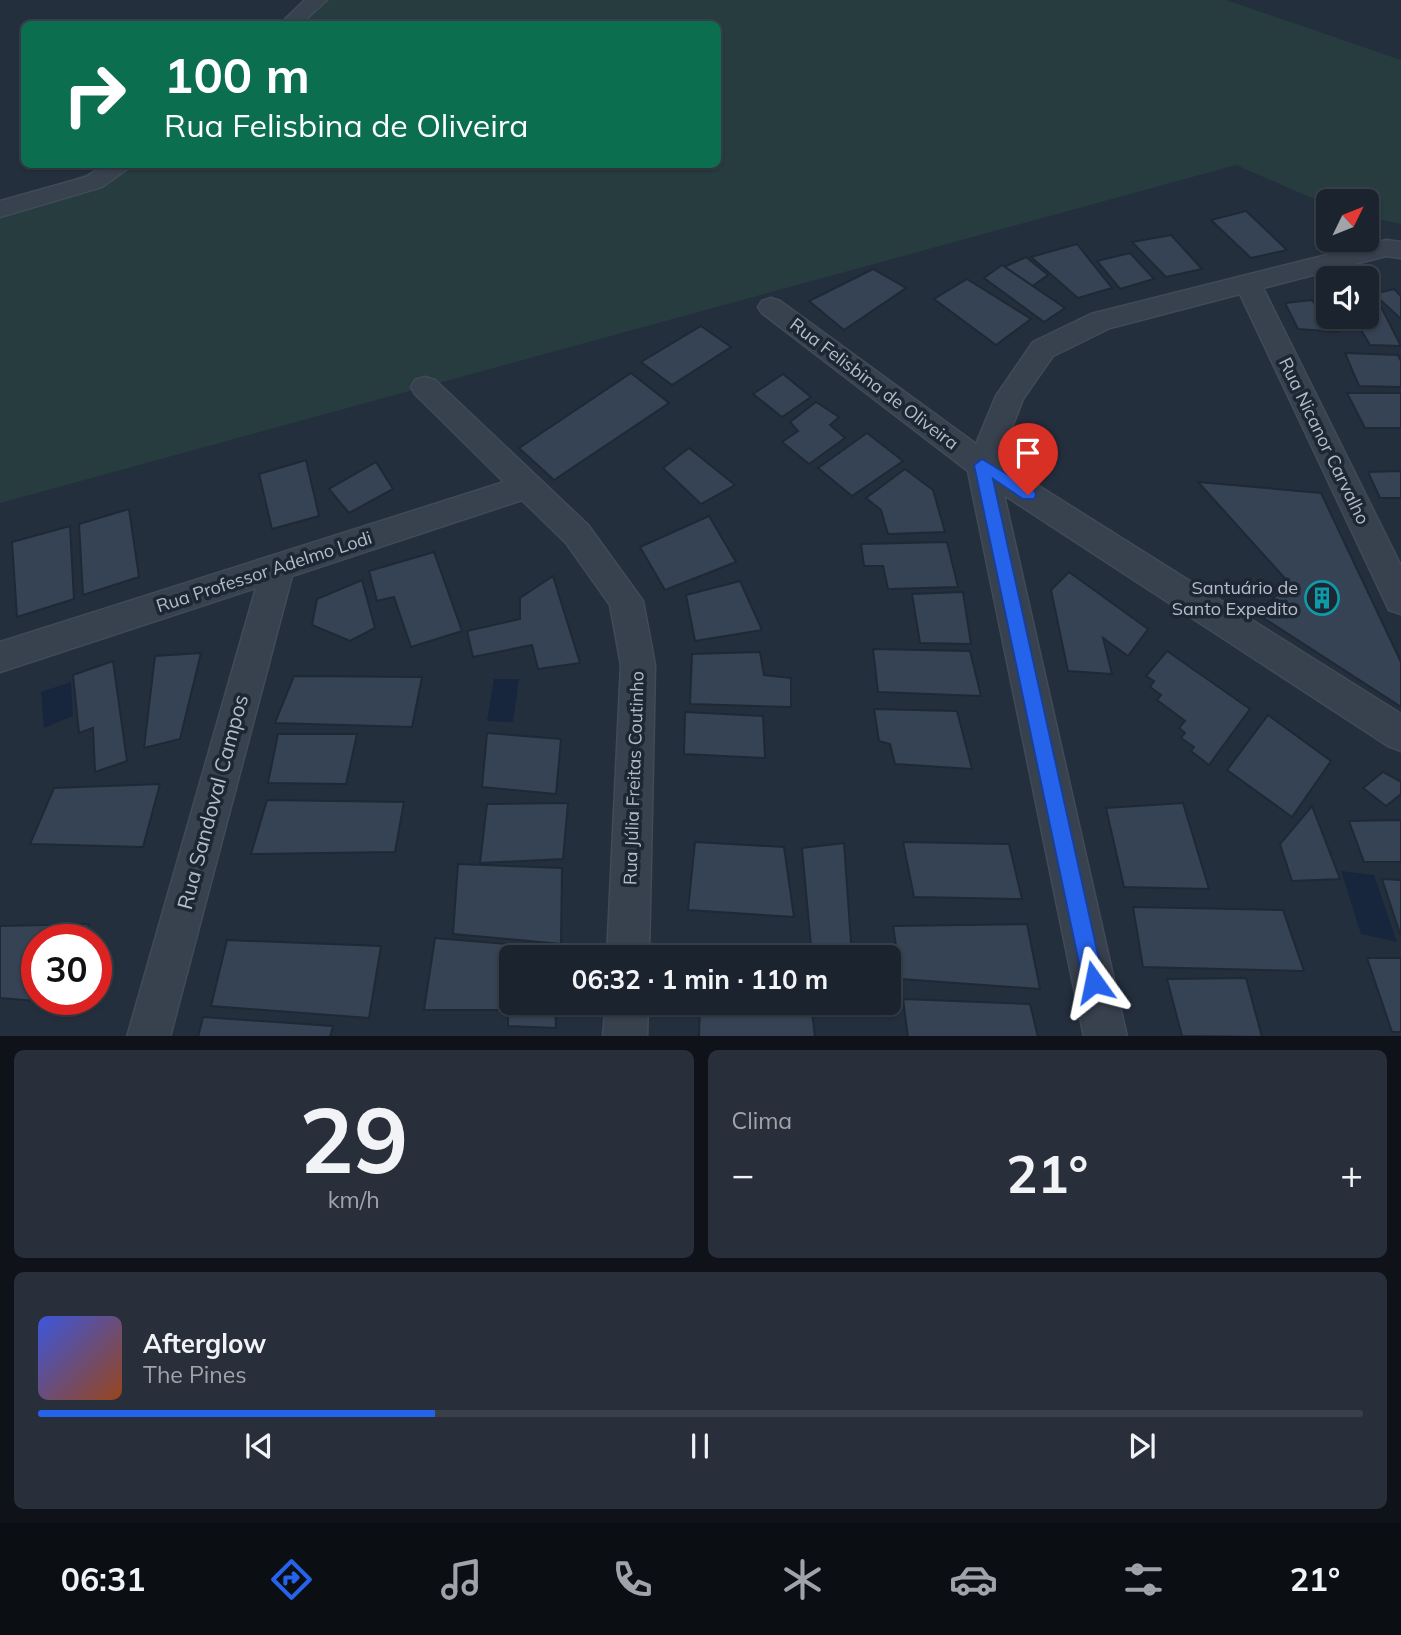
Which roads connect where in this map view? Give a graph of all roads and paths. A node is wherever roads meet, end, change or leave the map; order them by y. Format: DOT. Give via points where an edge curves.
graph roads {
  1 [pos="317,0"];
  2 [pos="293,21"];
  3 [pos="117,168"];
  4 [pos="0,209"];
  5 [pos="1401,250"];
  6 [pos="1247,282"];
  7 [pos="771,307"];
  8 [pos="425,387"];
  9 [pos="982,465"];
  10 [pos="528,486"];
  11 [pos="278,568"];
  12 [pos="1401,600"];
  13 [pos="0,657"];
  14 [pos="1401,734"];
  15 [pos="628,945"];
  16 [pos="626,1015"];
  17 [pos="148,1036"];
  18 [pos="625,1036"];
  19 [pos="1105,1036"];
  1 -- 2 [label="street"];
  3 -- 4 [label="street" via="94,182"];
  5 -- 6 [label="street" via="1386,248"];
  6 -- 9 [label="street" via="1101,321 1043,349 1010,396"];
  6 -- 12 [label="street, Rua Nicanor Carvalho"];
  7 -- 9 [label="street, Rua Felisbina de Oliveira"];
  8 -- 10 [label="street, Rua Júlia Freitas Coutinho"];
  9 -- 14 [label="street, Rua Felisbina de Oliveira"];
  9 -- 19 [label="street"];
  10 -- 11 [label="street, Rua Professor Adelmo Lodi"];
  10 -- 15 [label="street, Rua Júlia Freitas Coutinho" via="577,534 626,601 638,665"];
  11 -- 13 [label="street, Rua Professor Adelmo Lodi"];
  11 -- 17 [label="street, Rua Sandoval Campos"];
  16 -- 18 [label="street"];
}
